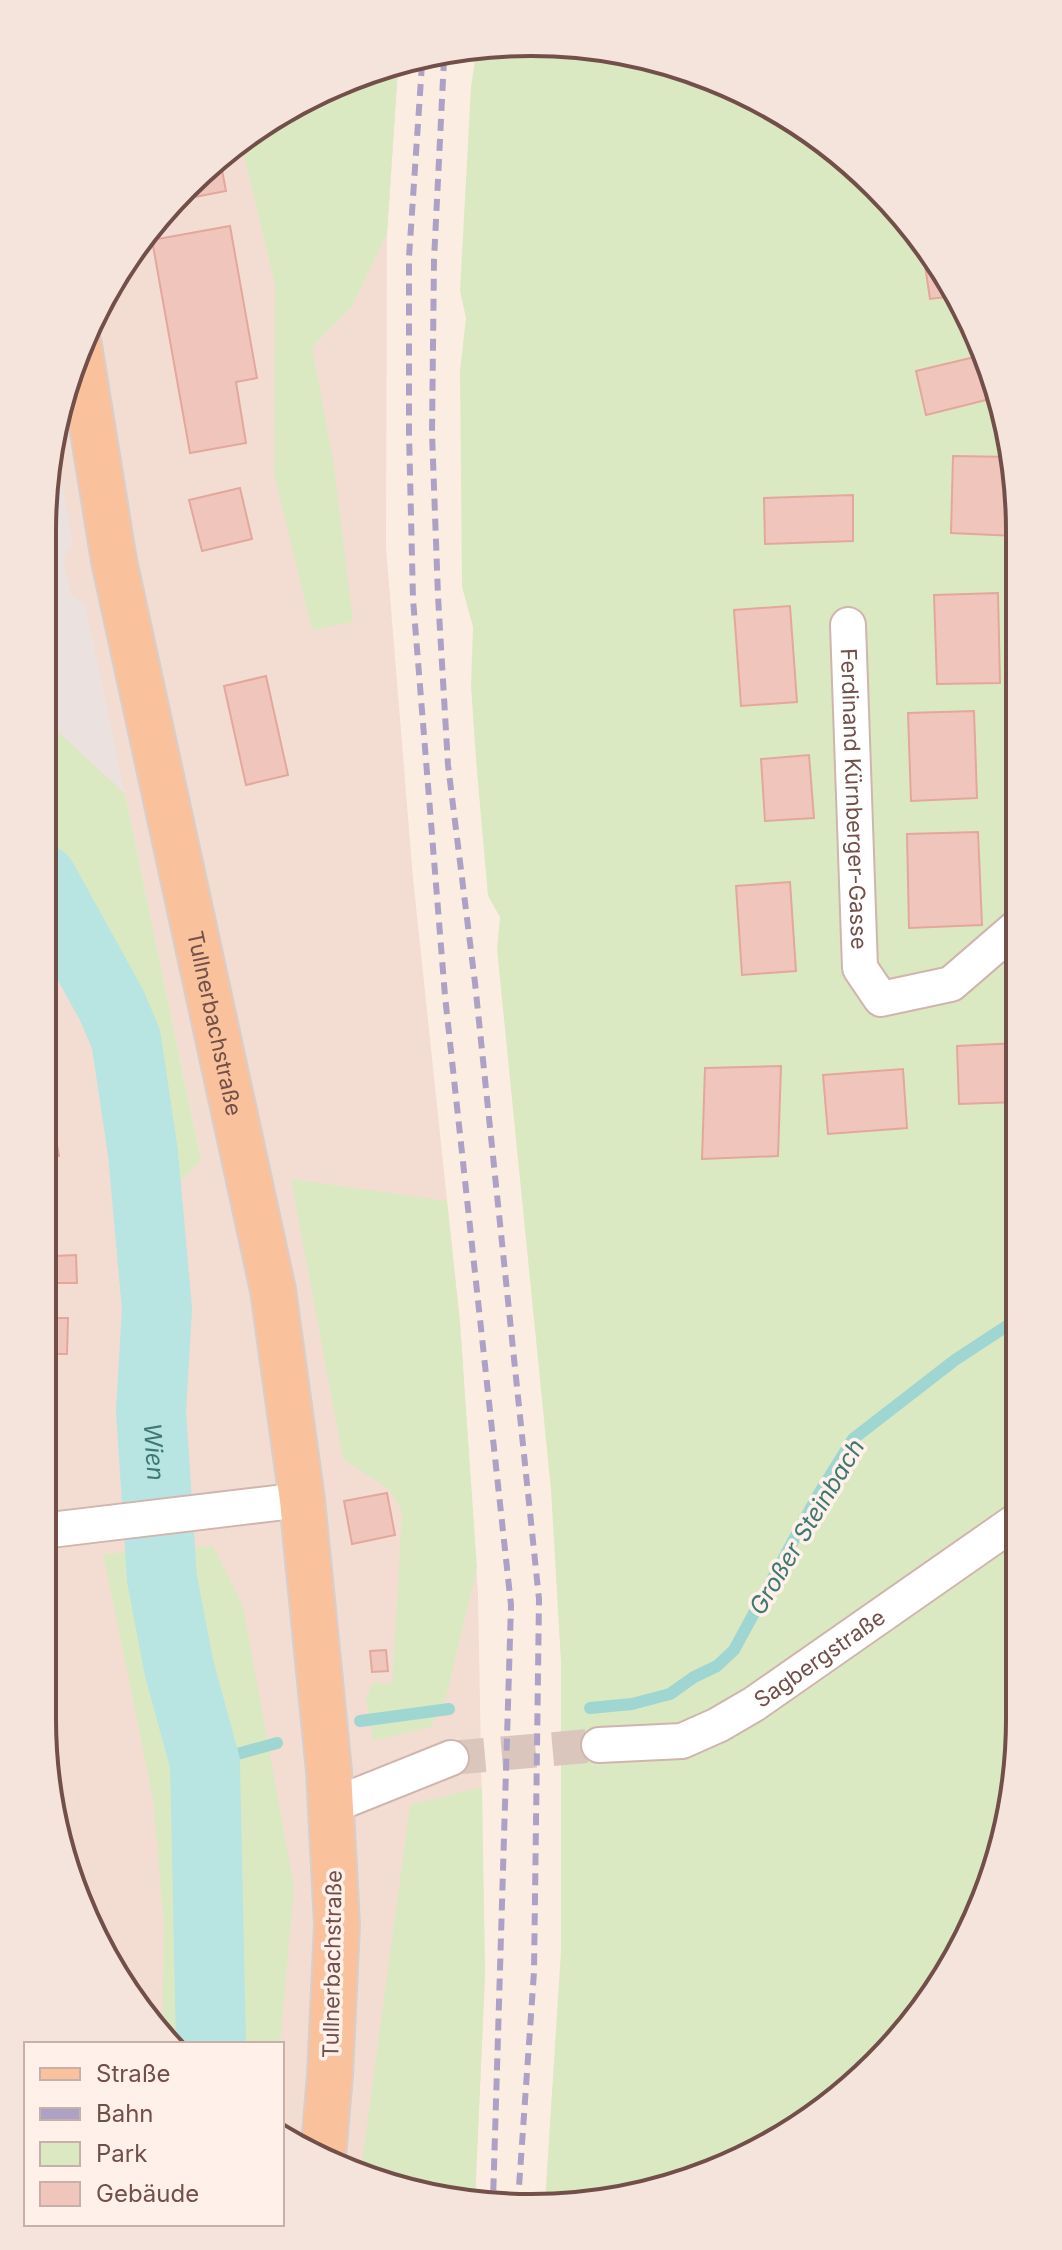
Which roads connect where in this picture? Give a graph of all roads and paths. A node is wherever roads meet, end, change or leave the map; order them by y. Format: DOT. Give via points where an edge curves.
graph roads {
  1 [pos="83,372"];
  2 [pos="848,625"];
  3 [pos="1006,936"];
  4 [pos="302,1500"];
  5 [pos="1006,1528"];
  6 [pos="56,1529"];
  7 [pos="599,1745"];
  8 [pos="451,1758"];
  9 [pos="330,1788"];
  10 [pos="324,2146"];
  1 -- 4 [label="main road, Tullnerbachstraße" via="114,561 273,1290"];
  2 -- 3 [label="street, Ferdinand Kürnberger-Gasse" via="860,968 881,999 951,984"];
  4 -- 6 [label="street"];
  4 -- 9 [label="main road, Tullnerbachstraße"];
  5 -- 7 [label="street, Sagbergstraße" via="718,1725 682,1741"];
  8 -- 9 [label="street"];
  9 -- 10 [label="main road, Tullnerbachstraße" via="337,1925"];
}
